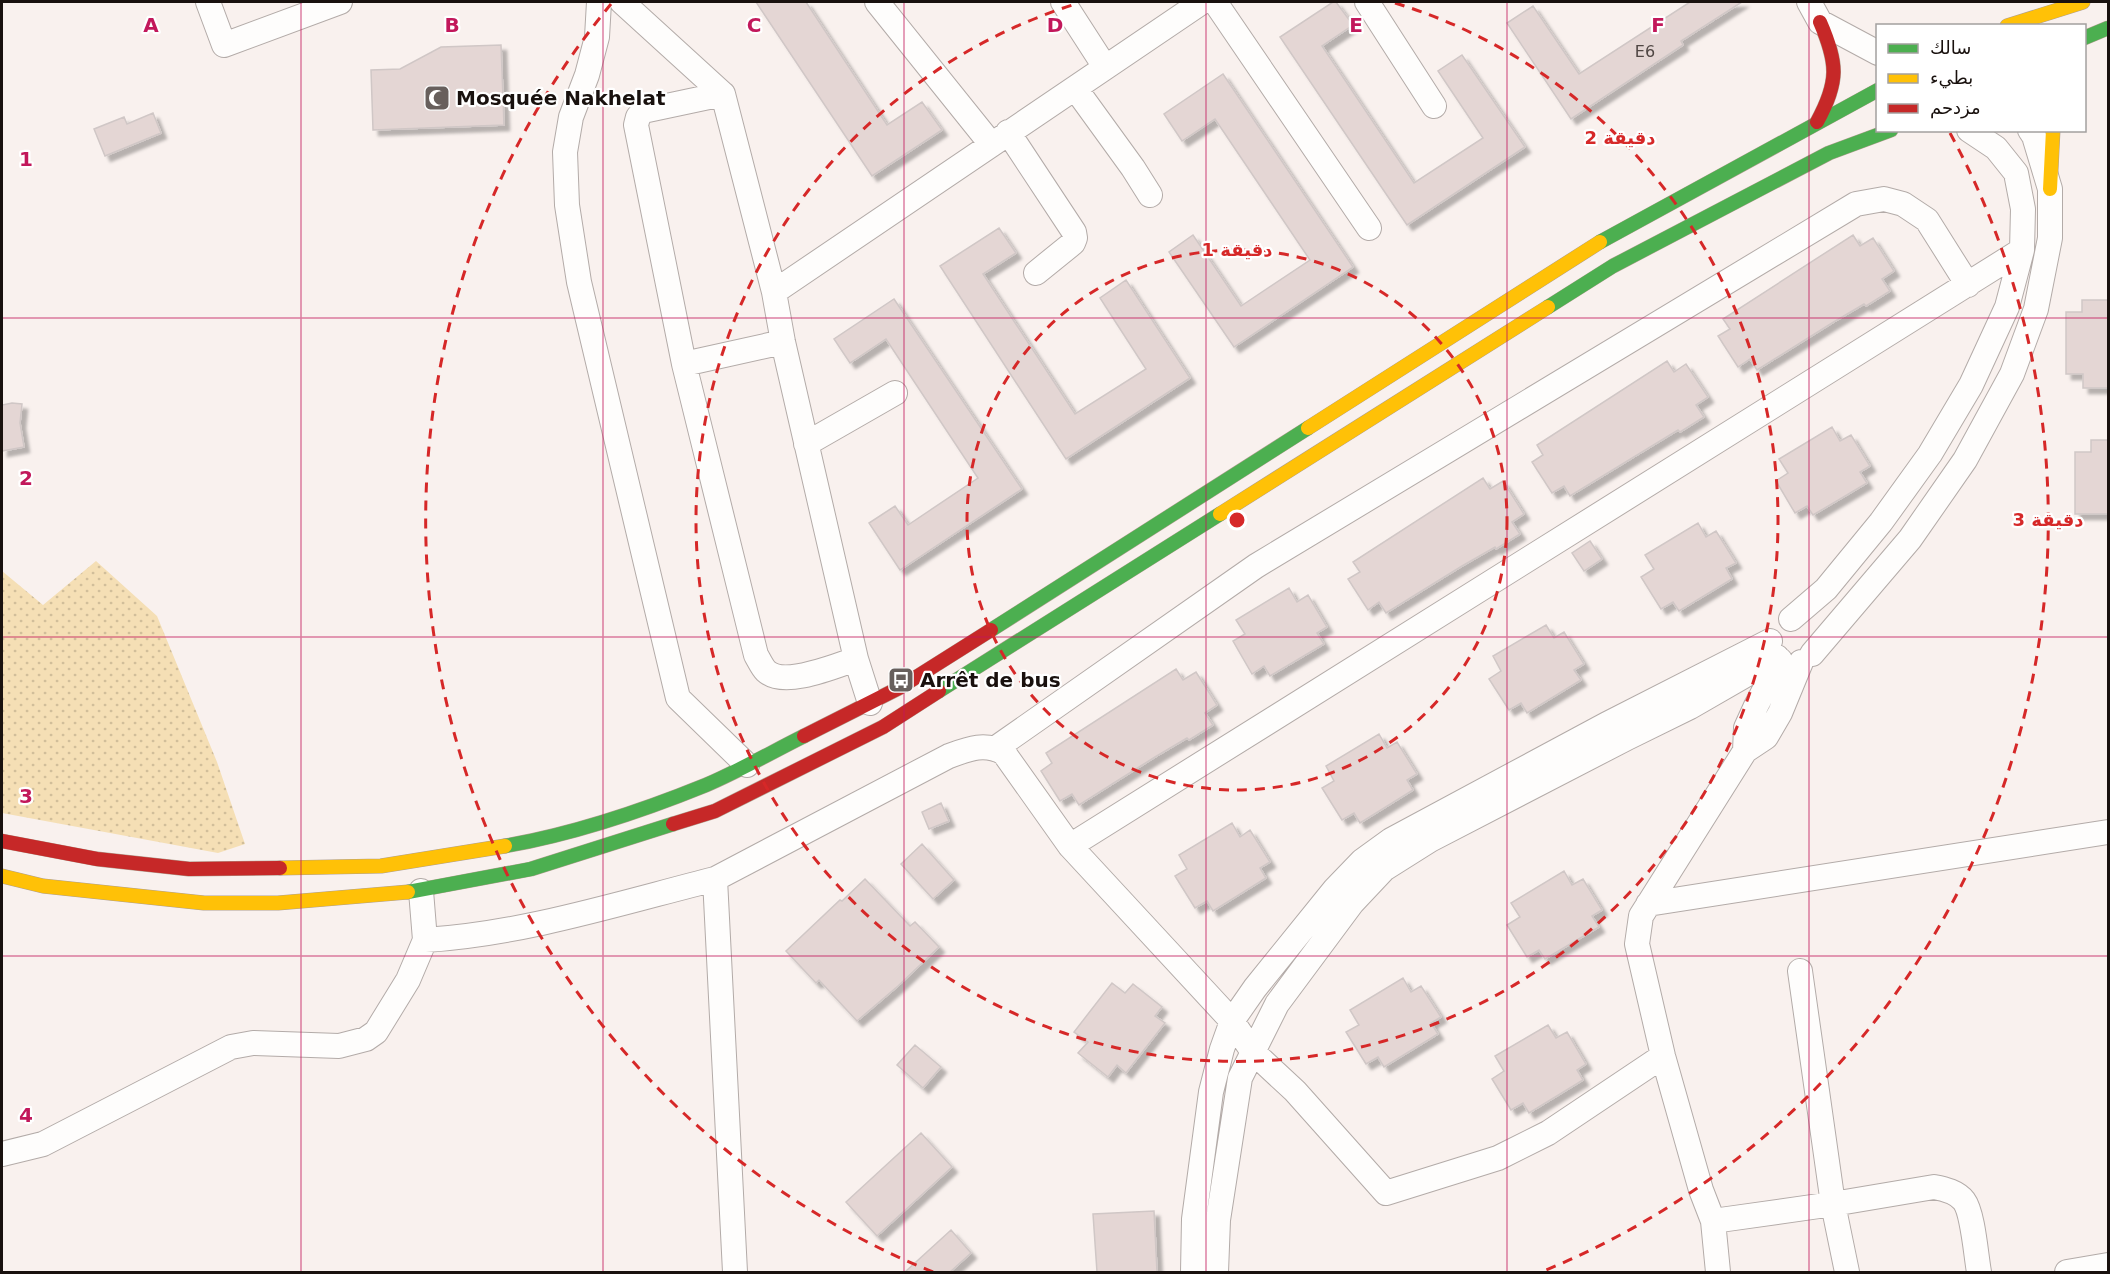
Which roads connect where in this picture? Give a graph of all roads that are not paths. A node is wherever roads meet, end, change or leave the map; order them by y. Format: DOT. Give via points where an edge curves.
graph roads {
  1 [pos="208,2"];
  2 [pos="334,2"];
  3 [pos="599,2"];
  4 [pos="622,2"];
  5 [pos="877,2"];
  6 [pos="1063,2"];
  7 [pos="1202,2"];
  8 [pos="1215,2"];
  9 [pos="1367,2"];
  10 [pos="2083,2"];
  11 [pos="1815,12"];
  12 [pos="2014,24"];
  13 [pos="2109,28"];
  14 [pos="1876,31"];
  15 [pos="2086,38"];
  16 [pos="1876,52"];
  17 [pos="1105,67"];
  18 [pos="1075,88"];
  19 [pos="1876,91"];
  20 [pos="723,94"];
  21 [pos="1434,106"];
  22 [pos="1817,122"];
  23 [pos="1886,132"];
  24 [pos="1972,132"];
  25 [pos="2031,132"];
  26 [pos="2053,132"];
  27 [pos="1000,138"];
  28 [pos="2050,189"];
  29 [pos="1150,195"];
  30 [pos="1369,228"];
  31 [pos="2022,250"];
  32 [pos="1036,273"];
  33 [pos="1968,285"];
  34 [pos="774,292"];
  35 [pos="783,342"];
  36 [pos="684,364"];
  37 [pos="895,393"];
  38 [pos="807,444"];
  39 [pos="1791,619"];
  40 [pos="1788,655"];
  41 [pos="856,659"];
  42 [pos="870,703"];
  43 [pos="996,748"];
  44 [pos="747,765"];
  45 [pos="2109,832"];
  46 [pos="2,841"];
  47 [pos="1070,846"];
  48 [pos="2,876"];
  49 [pos="715,879"];
  50 [pos="421,891"];
  51 [pos="1648,904"];
  52 [pos="425,940"];
  53 [pos="1800,971"];
  54 [pos="1232,1021"];
  55 [pos="1253,1052"];
  56 [pos="1663,1056"];
  57 [pos="2,1154"];
  58 [pos="1833,1204"];
  59 [pos="1713,1221"];
  60 [pos="2109,1265"];
  61 [pos="735,1272"];
  62 [pos="1193,1272"];
  63 [pos="1216,1272"];
  64 [pos="1718,1272"];
  65 [pos="1847,1272"];
  66 [pos="1979,1272"];
  67 [pos="2067,1272"];
  1 -- 2 [label="street" via="224,45"];
  3 -- 44 [label="street" via="597,37 571,117 565,152 567,206 579,282 678,698"];
  4 -- 20 [label="street"];
  5 -- 27 [label="street"];
  6 -- 17 [label="street"];
  7 -- 17 [label="street"];
  8 -- 30 [label="street"];
  9 -- 21 [label="street"];
  10 -- 12 [label="highway"];
  11 -- 14 [label="street"];
  11 -- 16 [label="street"];
  11 -- 22 [label="highway" via="1836,67 1834,87"];
  13 -- 15 [label="highway"];
  17 -- 18 [label="street"];
  18 -- 27 [label="street"];
  18 -- 29 [label="street"];
  19 -- 22 [label="highway"];
  20 -- 34 [label="street"];
  20 -- 36 [label="street" via="643,111 636,125"];
  22 -- 42 [label="highway" via="1600,242 919,676"];
  23 -- 50 [label="highway" via="1829,153 1613,266 884,727 715,811 531,869"];
  24 -- 31 [label="street" via="1996,148 2016,173 2023,209"];
  25 -- 28 [label="street"];
  26 -- 28 [label="highway"];
  27 -- 32 [label="street" via="1074,232 1073,243"];
  27 -- 34 [label="street"];
  28 -- 40 [label="street" via="2050,238 2036,309 2012,374 1965,460 1910,539"];
  31 -- 33 [label="street"];
  31 -- 39 [label="street" via="2007,308 1971,385 1930,454 1826,589"];
  33 -- 43 [label="street" via="1927,220 1903,204 1884,199 1856,204 1256,566"];
  33 -- 47 [label="street"];
  34 -- 35 [label="street"];
  35 -- 36 [label="street"];
  35 -- 38 [label="street"];
  36 -- 41 [label="street" via="756,655 767,671 779,678 796,677"];
  37 -- 38 [label="street"];
  38 -- 41 [label="street"];
  39 -- 40 [label="street" via="1779,624 1772,634"];
  39 -- 40 [label="street" via="1804,623 1815,640"];
  40 -- 51 [label="street" via="1746,728 1745,751"];
  40 -- 54 [label="street" via="1607,724 1391,840 1362,861 1335,889"];
  40 -- 55 [label="street" via="1430,840 1384,869 1352,903 1277,1004"];
  41 -- 42 [label="street"];
  42 -- 44 [label="highway"];
  43 -- 47 [label="street" via="1004,753"];
  43 -- 49 [label="street" via="971,748 949,756"];
  44 -- 46 [label="highway" via="627,815 526,842 381,866 189,869 97,860"];
  45 -- 51 [label="street"];
  47 -- 54 [label="street"];
  48 -- 50 [label="highway" via="43,886 204,903 278,903"];
  49 -- 52 [label="street" via="547,922 464,938"];
  49 -- 61 [label="street"];
  50 -- 52 [label="street"];
  51 -- 56 [label="street" via="1641,916 1637,944"];
  52 -- 57 [label="street" via="408,980 376,1032 366,1039 339,1046 253,1043 231,1047 43,1144"];
  53 -- 58 [label="street"];
  54 -- 55 [label="street"];
  54 -- 62 [label="street" via="1211,1092 1194,1219"];
  55 -- 56 [label="street" via="1295,1091 1386,1193 1497,1158 1548,1133"];
  55 -- 63 [label="street" via="1240,1078 1218,1220"];
  56 -- 59 [label="street"];
  58 -- 59 [label="street"];
  58 -- 65 [label="street"];
  58 -- 66 [label="street" via="1934,1187 1949,1190 1963,1200 1969,1211"];
  59 -- 64 [label="street"];
  60 -- 67 [label="street"];
}
